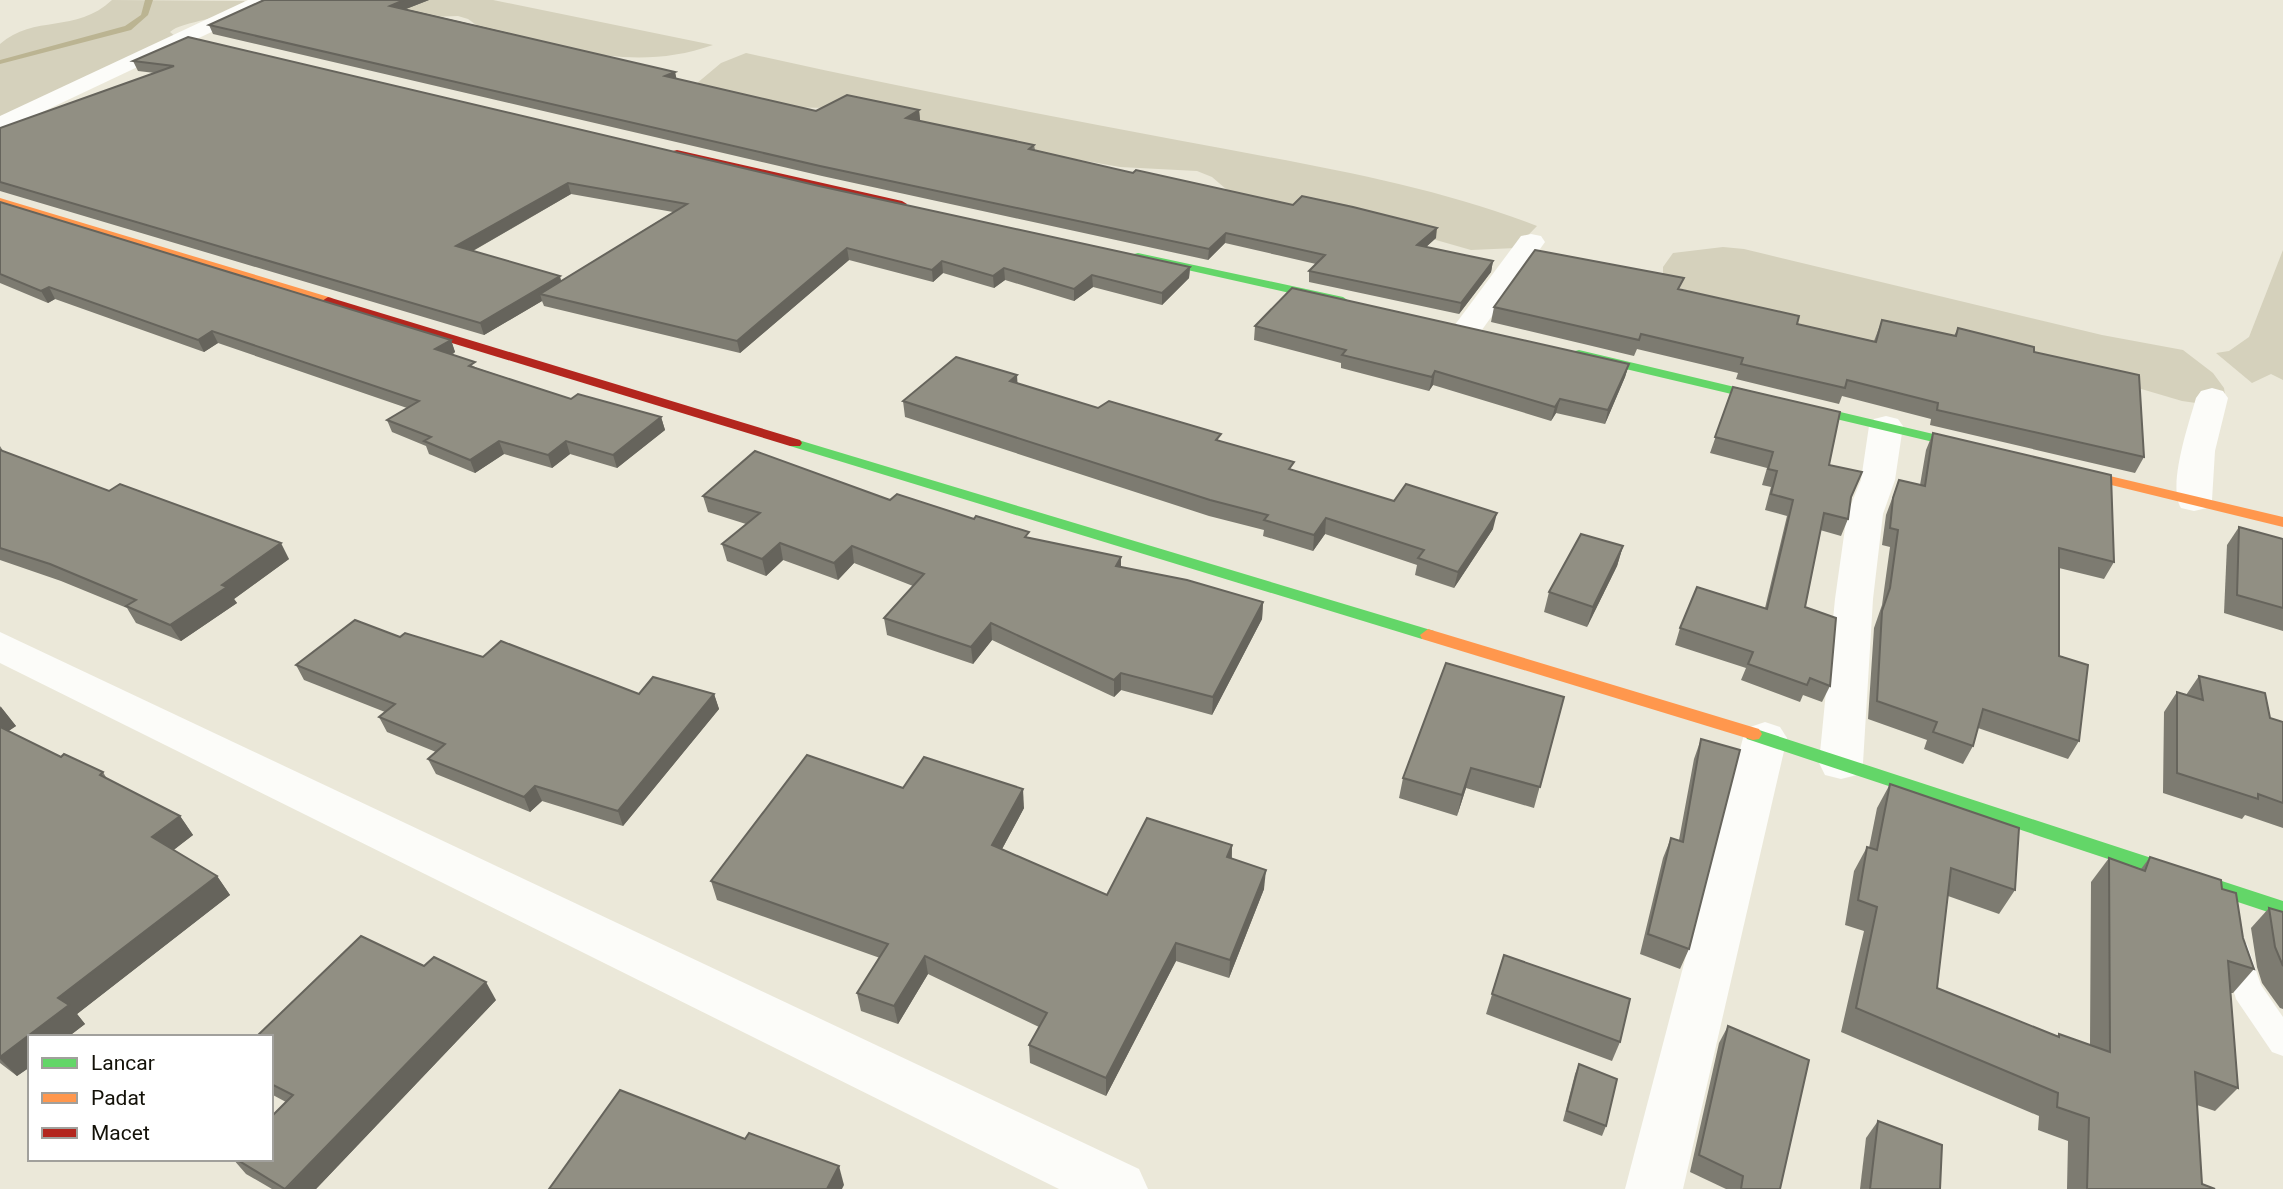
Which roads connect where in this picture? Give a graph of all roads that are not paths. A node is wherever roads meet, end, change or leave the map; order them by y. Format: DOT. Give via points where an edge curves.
graph roads {
  1 [pos="264,0"];
  2 [pos="188,37"];
  3 [pos="215,44"];
  4 [pos="0,125"];
  5 [pos="659,149"];
  6 [pos="0,201"];
  7 [pos="915,207"];
  8 [pos="1531,242"];
  9 [pos="1117,252"];
  10 [pos="1360,305"];
  11 [pos="1468,328"];
  12 [pos="1562,350"];
  13 [pos="2212,398"];
  14 [pos="1886,426"];
  15 [pos="2006,455"];
  16 [pos="2046,465"];
  17 [pos="2194,500"];
  18 [pos="2283,522"];
  19 [pos="0,646"];
  20 [pos="1765,738"];
  21 [pos="1841,763"];
  22 [pos="2283,909"];
  23 [pos="2233,913"];
  24 [pos="2283,1042"];
  25 [pos="1119,1189"];
  26 [pos="1654,1189"];
  1 -- 2 [label="street"];
  2 -- 3 [label="street"];
  2 -- 4 [label="street"];
  5 -- 7 [label="street"];
  6 -- 20 [label="street"];
  8 -- 11 [label="street"];
  9 -- 10 [label="street"];
  12 -- 14 [label="street"];
  13 -- 17 [label="street" via="2198,452"];
  14 -- 15 [label="street"];
  14 -- 21 [label="street" via="1878,480 1865,514"];
  16 -- 17 [label="street"];
  17 -- 18 [label="street"];
  19 -- 25 [label="street"];
  20 -- 21 [label="street"];
  20 -- 26 [label="street"];
  21 -- 23 [label="street"];
  22 -- 23 [label="street"];
  23 -- 24 [label="lane" via="2246,990"];
}
